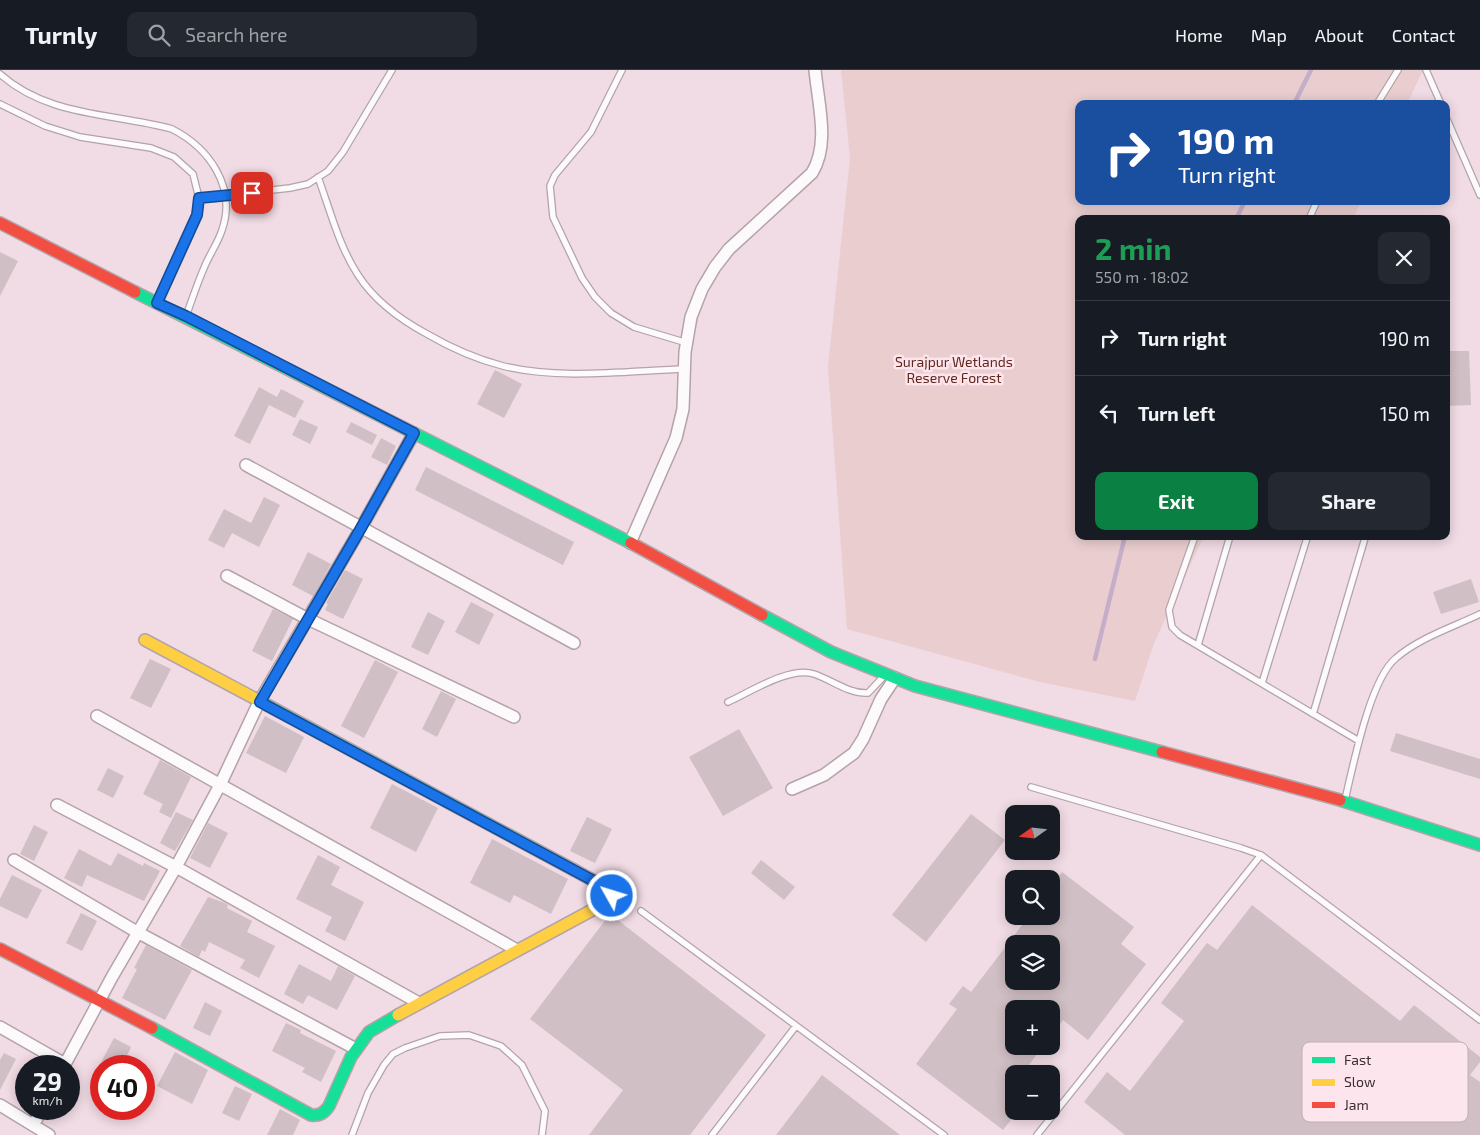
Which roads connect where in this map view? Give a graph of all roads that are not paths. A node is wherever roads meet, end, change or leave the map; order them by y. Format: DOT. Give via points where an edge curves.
graph roads {
  1 [pos="392,70"];
  2 [pos="622,70"];
  3 [pos="815,70"];
  4 [pos="1398,70"];
  5 [pos="1426,70"];
  6 [pos="0,74"];
  7 [pos="1379,100"];
  8 [pos="1439,100"];
  9 [pos="0,104"];
  10 [pos="1450,126"];
  11 [pos="318,178"];
  12 [pos="1480,195"];
  13 [pos="226,197"];
  14 [pos="199,198"];
  15 [pos="0,223"];
  16 [pos="157,303"];
  17 [pos="186,316"];
  18 [pos="687,342"];
  19 [pos="685,369"];
  20 [pos="414,433"];
  21 [pos="246,464"];
  22 [pos="361,528"];
  23 [pos="1194,540"];
  24 [pos="1229,540"];
  25 [pos="1307,540"];
  26 [pos="1364,540"];
  27 [pos="630,543"];
  28 [pos="227,576"];
  29 [pos="1480,614"];
  30 [pos="308,619"];
  31 [pos="145,640"];
  32 [pos="574,643"];
  33 [pos="1198,645"];
  34 [pos="890,676"];
  35 [pos="1262,683"];
  36 [pos="260,702"];
  37 [pos="728,702"];
  38 [pos="1313,714"];
  39 [pos="97,716"];
  40 [pos="514,717"];
  41 [pos="1359,741"];
  42 [pos="220,786"];
  43 [pos="1031,787"];
  44 [pos="792,789"];
  45 [pos="1344,801"];
  46 [pos="57,805"];
  47 [pos="1480,845"];
  48 [pos="1261,855"];
  49 [pos="14,860"];
  50 [pos="176,867"];
  51 [pos="641,911"];
  52 [pos="137,932"];
  53 [pos="0,949"];
  54 [pos="517,950"];
  55 [pos="99,999"];
  56 [pos="419,1003"];
  57 [pos="1480,1020"];
  58 [pos="796,1026"];
  59 [pos="0,1027"];
  60 [pos="356,1049"];
  61 [pos="48,1055"];
  62 [pos="70,1055"];
  63 [pos="0,1105"];
  64 [pos="36,1120"];
  65 [pos="34,1124"];
  66 [pos="49,1135"];
  67 [pos="352,1135"];
  68 [pos="542,1135"];
  69 [pos="712,1135"];
  70 [pos="944,1135"];
  71 [pos="1037,1135"];
  1 -- 11 [label="lane" via="343,152"];
  2 -- 18 [label="lane" via="591,132 555,175 550,186 553,217 582,278 611,313 634,327"];
  3 -- 18 [label="street" via="821,132 821,154 817,165 729,249 715,267 691,317"];
  4 -- 7 [label="lane"];
  5 -- 8 [label="lane"];
  6 -- 13 [label="lane" via="21,90 52,105 154,124 187,136 218,170"];
  9 -- 14 [label="lane" via="46,126 80,137 151,148 174,157 193,174"];
  10 -- 12 [label="lane"];
  11 -- 13 [label="lane" via="290,188"];
  11 -- 19 [label="lane" via="338,234 358,275 406,322 438,340 469,355 540,372"];
  13 -- 14 [label="lane"];
  13 -- 17 [label="lane" via="222,230"];
  14 -- 16 [label="lane" via="197,215"];
  15 -- 16 [label="main road"];
  16 -- 17 [label="main road"];
  17 -- 20 [label="main road"];
  18 -- 19 [label="street"];
  19 -- 27 [label="street" via="676,438"];
  20 -- 22 [label="street"];
  20 -- 27 [label="main road"];
  21 -- 22 [label="street"];
  22 -- 30 [label="street"];
  22 -- 32 [label="street"];
  23 -- 33 [label="lane" via="1169,610 1172,627"];
  24 -- 33 [label="lane"];
  25 -- 35 [label="lane"];
  26 -- 38 [label="lane"];
  27 -- 34 [label="main road" via="832,652"];
  28 -- 30 [label="street"];
  29 -- 41 [label="lane" via="1411,647 1394,659 1379,681"];
  30 -- 36 [label="street"];
  30 -- 40 [label="street"];
  31 -- 36 [label="main road"];
  33 -- 35 [label="lane"];
  34 -- 37 [label="lane" via="868,693 859,694 813,674 799,672"];
  34 -- 44 [label="street" via="854,753 824,775"];
  34 -- 45 [label="main road" via="915,686"];
  35 -- 38 [label="lane"];
  36 -- 42 [label="street"];
  36 -- 54 [label="main road" via="611,892 609,901 601,907"];
  38 -- 41 [label="lane"];
  39 -- 42 [label="street"];
  41 -- 45 [label="lane"];
  42 -- 50 [label="street"];
  42 -- 54 [label="street"];
  43 -- 48 [label="lane"];
  45 -- 47 [label="main road"];
  46 -- 50 [label="street"];
  48 -- 57 [label="lane"];
  48 -- 71 [label="lane"];
  49 -- 52 [label="street"];
  50 -- 52 [label="street"];
  50 -- 56 [label="street"];
  51 -- 58 [label="lane"];
  52 -- 55 [label="street"];
  52 -- 60 [label="street"];
  53 -- 55 [label="main road"];
  54 -- 56 [label="main road"];
  55 -- 60 [label="main road" via="311,1115 324,1113"];
  55 -- 62 [label="street"];
  56 -- 60 [label="main road" via="369,1032"];
  58 -- 69 [label="lane"];
  58 -- 70 [label="lane"];
  59 -- 61 [label="street"];
  63 -- 65 [label="street"];
  64 -- 65 [label="street"];
  65 -- 66 [label="street"];
  67 -- 68 [label="lane" via="368,1093 394,1054 440,1036 469,1035 501,1046 522,1066 545,1111"];
}
